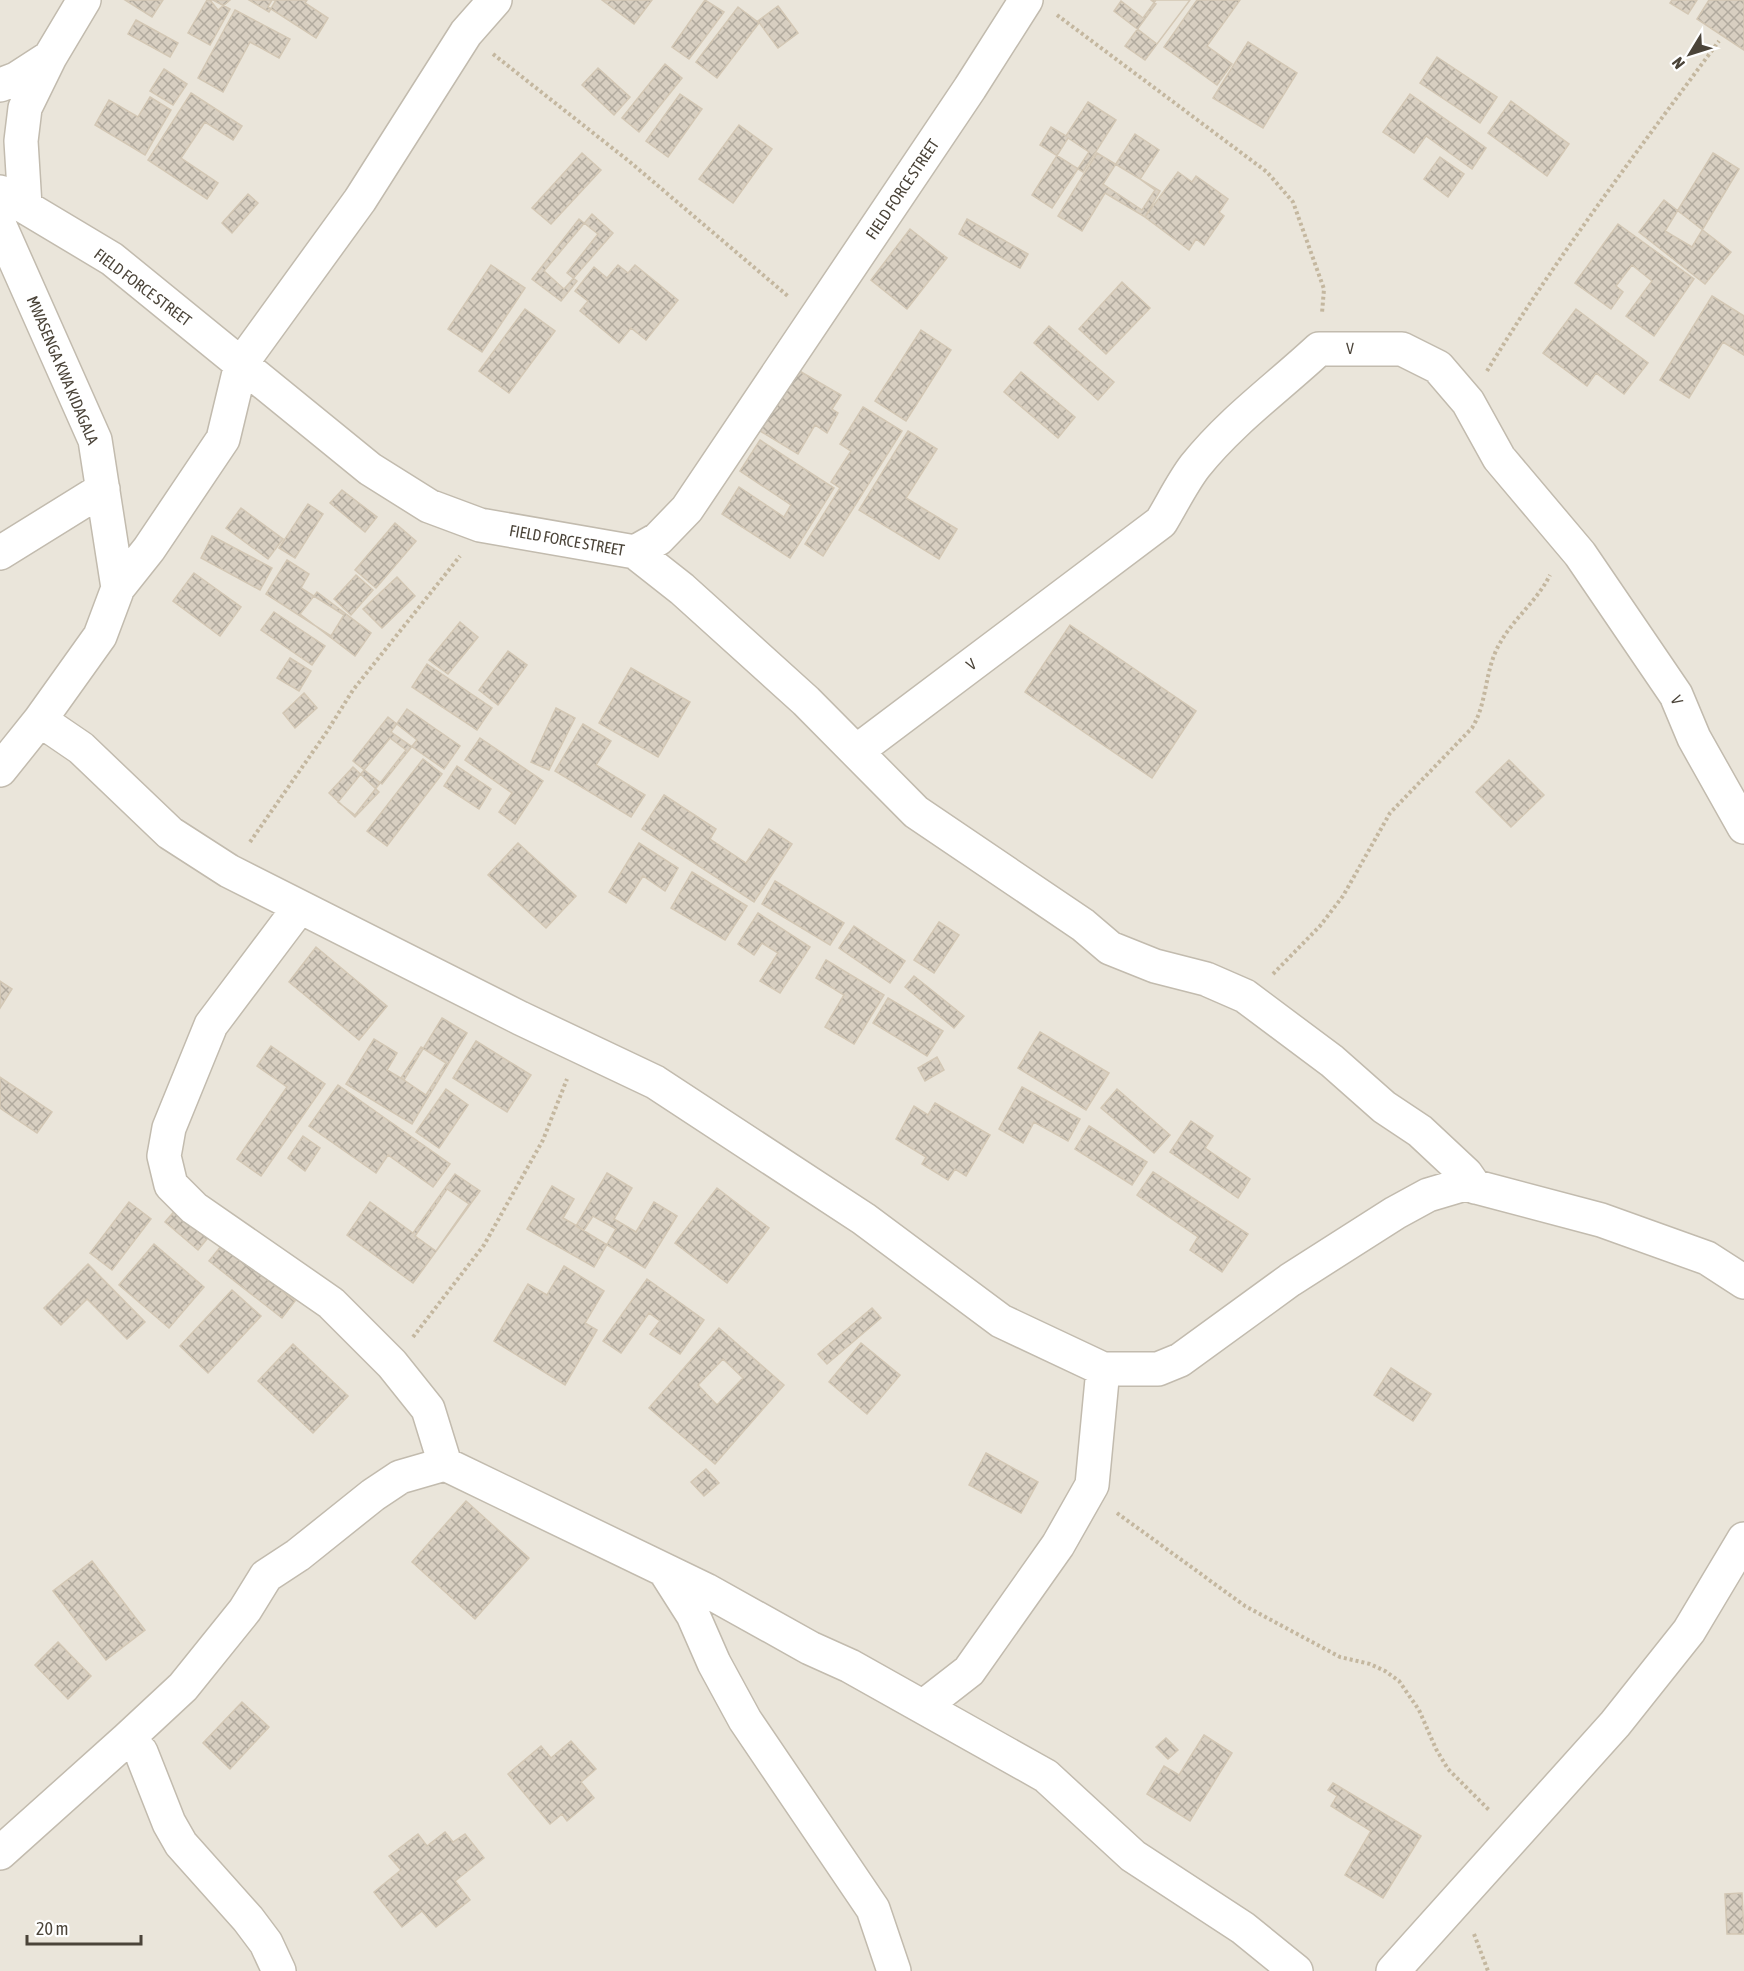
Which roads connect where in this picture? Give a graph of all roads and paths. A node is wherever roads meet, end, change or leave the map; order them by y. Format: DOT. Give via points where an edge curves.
graph roads {
  1 [pos="84,0"];
  2 [pos="495,0"];
  3 [pos="1026,0"];
  4 [pos="1056,14"];
  5 [pos="466,33"];
  6 [pos="1719,41"];
  7 [pos="50,57"];
  8 [pos="0,85"];
  9 [pos="8,208"];
  10 [pos="814,318"];
  11 [pos="1319,349"];
  12 [pos="241,364"];
  13 [pos="1468,402"];
  14 [pos="103,489"];
  15 [pos="480,525"];
  16 [pos="1567,539"];
  17 [pos="635,552"];
  18 [pos="0,553"];
  19 [pos="118,588"];
  20 [pos="40,720"];
  21 [pos="857,751"];
  22 [pos="0,770"];
  23 [pos="1744,827"];
  24 [pos="229,871"];
  25 [pos="299,908"];
  26 [pos="1245,996"];
  27 [pos="581,1045"];
  28 [pos="1475,1187"];
  29 [pos="1707,1258"];
  30 [pos="1744,1260"];
  31 [pos="1744,1282"];
  32 [pos="392,1364"];
  33 [pos="1103,1369"];
  34 [pos="445,1464"];
  35 [pos="1092,1485"];
  36 [pos="1744,1539"];
  37 [pos="665,1571"];
  38 [pos="924,1706"];
  39 [pos="126,1740"];
  40 [pos="1517,1835"];
  41 [pos="0,1853"];
  42 [pos="279,1971"];
  43 [pos="894,1971"];
  44 [pos="1296,1971"];
  45 [pos="1393,1971"];
  1 -- 7 [label="street"];
  2 -- 5 [label="street"];
  3 -- 10 [label="street, FIELD FORCE STREET"];
  4 -- 11 [label="path" via="1267,172 1293,202 1324,289"];
  5 -- 10 [label="path" via="630,162"];
  5 -- 12 [label="street" via="360,200"];
  6 -- 13 [label="path" via="1631,157 1521,315"];
  7 -- 8 [label="street"];
  7 -- 9 [label="street" via="25,108"];
  9 -- 12 [label="street, FIELD FORCE STREET" via="112,260"];
  9 -- 14 [label="street, MWASENGA KWA KIDAGALA" via="95,440"];
  10 -- 17 [label="street, FIELD FORCE STREET" via="687,509 658,539"];
  11 -- 13 [label="street, V" via="1402,349 1438,368"];
  11 -- 21 [label="street, V" via="1240,417 1194,467 1161,522"];
  12 -- 15 [label="street, FIELD FORCE STREET" via="370,469 429,506"];
  12 -- 19 [label="street" via="223,440"];
  13 -- 16 [label="street, V" via="1499,458"];
  14 -- 18 [label="street"];
  14 -- 19 [label="street, MWASENGA KWA KIDAGALA"];
  15 -- 17 [label="street, FIELD FORCE STREET"];
  15 -- 24 [label="path" via="457,560 353,690"];
  16 -- 23 [label="street, V" via="1676,695 1694,738"];
  16 -- 26 [label="path" via="1541,594 1500,642 1491,661 1481,713 1472,728 1390,813 1343,896 1320,926 1275,973"];
  17 -- 21 [label="street" via="682,589"];
  19 -- 20 [label="street, MWASENGA KWA KIDAGALA" via="100,636"];
  20 -- 22 [label="street, MWASENGA KWA KIDAGALA"];
  20 -- 24 [label="street" via="81,748 170,833"];
  21 -- 26 [label="street" via="916,812 1083,925 1110,948"];
  24 -- 25 [label="street"];
  25 -- 27 [label="street"];
  25 -- 32 [label="street" via="211,1025 169,1128 164,1156 171,1185 194,1208 331,1303"];
  26 -- 28 [label="street" via="1420,1131"];
  27 -- 32 [label="path" via="543,1140 484,1245"];
  27 -- 33 [label="street" via="655,1082 854,1212 1001,1321"];
  28 -- 29 [label="street" via="1601,1220"];
  28 -- 33 [label="street" via="1465,1184 1428,1195 1395,1213 1290,1280 1180,1360 1158,1369"];
  29 -- 30 [label="street"];
  29 -- 31 [label="street"];
  32 -- 34 [label="street" via="428,1409"];
  33 -- 35 [label="street"];
  34 -- 37 [label="street"];
  34 -- 39 [label="street" via="400,1477 266,1576 245,1610 194,1674"];
  35 -- 38 [label="street" via="1058,1545 969,1671"];
  35 -- 40 [label="path" via="1115,1511 1245,1606 1340,1657 1385,1671 1399,1681 1419,1710 1448,1769"];
  36 -- 40 [label="street" via="1689,1631 1615,1724"];
  37 -- 38 [label="street"];
  37 -- 43 [label="street" via="693,1615 745,1720 873,1909"];
  38 -- 44 [label="street" via="1046,1776 1133,1856 1243,1928"];
  39 -- 41 [label="street"];
  39 -- 42 [label="street" via="141,1752 181,1844 248,1919 266,1943"];
  40 -- 45 [label="street"];
}
